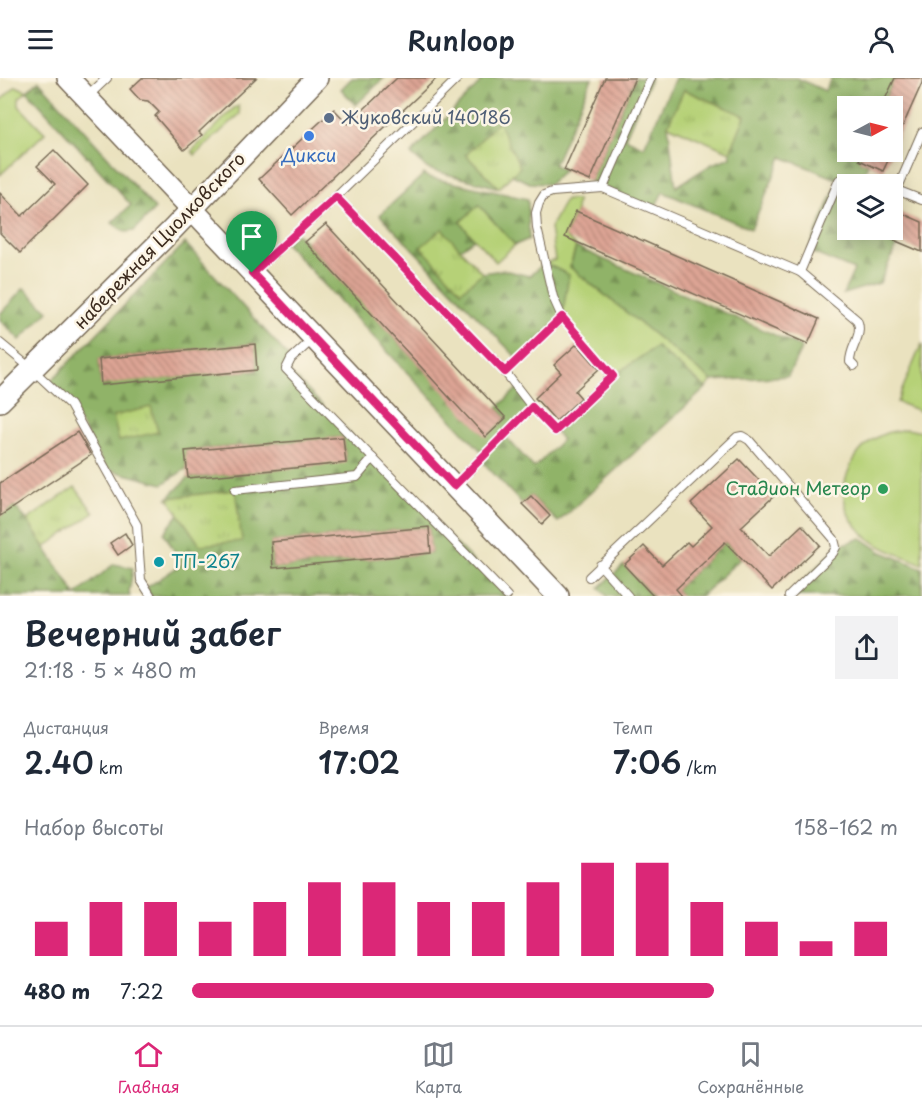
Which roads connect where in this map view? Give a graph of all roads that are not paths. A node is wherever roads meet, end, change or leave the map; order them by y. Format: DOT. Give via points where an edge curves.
graph roads {
  1 [pos="68,78"];
  2 [pos="107,78"];
  3 [pos="317,78"];
  4 [pos="458,78"];
  5 [pos="651,78"];
  6 [pos="87,98"];
  7 [pos="922,132"];
  8 [pos="902,174"];
  9 [pos="837,185"];
  10 [pos="603,188"];
  11 [pos="903,193"];
  12 [pos="336,197"];
  13 [pos="922,200"];
  14 [pos="191,210"];
  15 [pos="800,272"];
  16 [pos="252,273"];
  17 [pos="562,317"];
  18 [pos="314,338"];
  19 [pos="0,343"];
  20 [pos="854,366"];
  21 [pos="33,370"];
  22 [pos="505,372"];
  23 [pos="0,401"];
  24 [pos="532,407"];
  25 [pos="373,458"];
  26 [pos="454,486"];
  27 [pos="235,490"];
  28 [pos="600,566"];
  29 [pos="589,577"];
  30 [pos="151,596"];
  31 [pos="507,596"];
  32 [pos="558,596"];
  33 [pos="628,596"];
  34 [pos="789,596"];
  1 -- 6 [label="main road"];
  2 -- 6 [label="lane"];
  3 -- 14 [label="main road, набережная Циолковского"];
  4 -- 12 [label="lane"];
  5 -- 10 [label="lane"];
  6 -- 14 [label="main road"];
  7 -- 8 [label="lane"];
  9 -- 15 [label="lane"];
  10 -- 15 [label="lane"];
  10 -- 17 [label="lane" via="552,192 539,203 537,228 553,297"];
  11 -- 13 [label="lane"];
  12 -- 16 [label="lane"];
  12 -- 22 [label="lane"];
  14 -- 16 [label="main road"];
  14 -- 21 [label="main road, набережная Циолковского"];
  15 -- 20 [label="lane" via="857,320 860,333 850,355"];
  16 -- 18 [label="main road"];
  17 -- 22 [label="lane"];
  17 -- 24 [label="lane" via="613,376 555,431"];
  18 -- 25 [label="lane" via="286,369"];
  18 -- 26 [label="main road"];
  19 -- 21 [label="lane"];
  21 -- 23 [label="main road, набережная Циолковского"];
  21 -- 30 [label="lane" via="70,405 137,525 141,579"];
  22 -- 24 [label="lane"];
  24 -- 26 [label="lane"];
  25 -- 27 [label="lane" via="357,477"];
  25 -- 31 [label="lane"];
  26 -- 32 [label="main road"];
  28 -- 29 [label="lane"];
  28 -- 33 [label="lane"];
  28 -- 34 [label="lane" via="742,436 834,539 834,553"];
}
